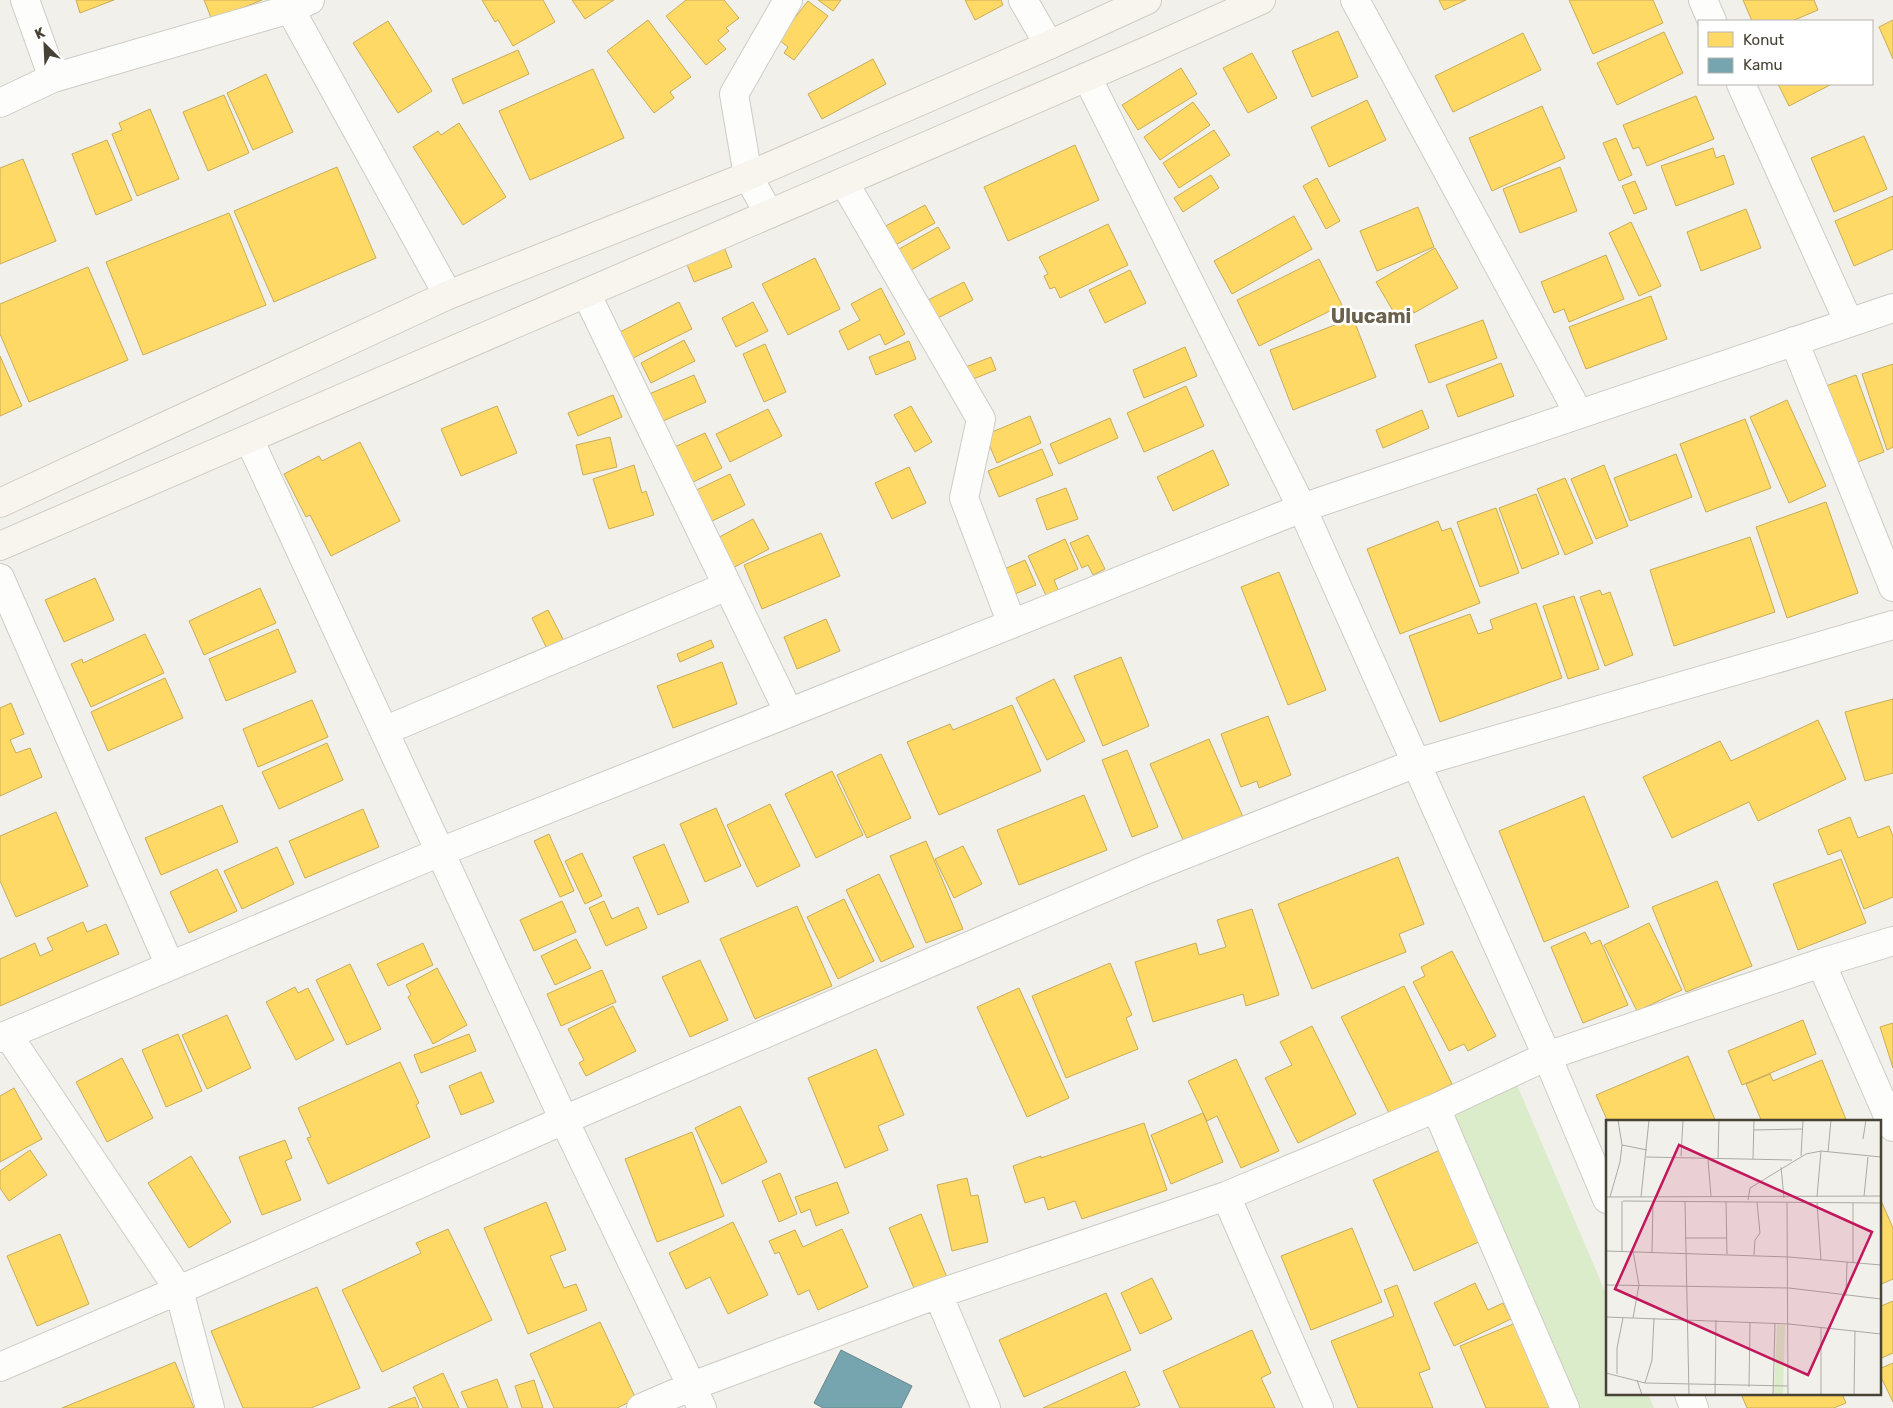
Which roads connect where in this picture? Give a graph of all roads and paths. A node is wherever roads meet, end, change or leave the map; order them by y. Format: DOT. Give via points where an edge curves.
graph roads {
  1 [pos="25,0"];
  2 [pos="788,0"];
  3 [pos="1023,0"];
  4 [pos="1147,0"];
  5 [pos="1261,0"];
  6 [pos="1355,0"];
  7 [pos="1703,0"];
  8 [pos="300,5"];
  9 [pos="1712,20"];
  10 [pos="1048,45"];
  11 [pos="1087,77"];
  12 [pos="54,78"];
  13 [pos="1741,85"];
  14 [pos="0,103"];
  15 [pos="748,176"];
  16 [pos="844,182"];
  17 [pos="769,214"];
  18 [pos="586,293"];
  19 [pos="448,295"];
  20 [pos="1893,308"];
  21 [pos="1849,323"];
  22 [pos="1794,341"];
  23 [pos="1579,414"];
  24 [pos="249,439"];
  25 [pos="0,503"];
  26 [pos="1302,508"];
  27 [pos="0,546"];
  28 [pos="0,578"];
  29 [pos="727,586"];
  30 [pos="1893,587"];
  31 [pos="1012,624"];
  32 [pos="1893,625"];
  33 [pos="789,714"];
  34 [pos="384,731"];
  35 [pos="1416,763"];
  36 [pos="440,852"];
  37 [pos="1893,941"];
  38 [pos="1821,963"];
  39 [pos="170,966"];
  40 [pos="4,1036"];
  41 [pos="1547,1056"];
  42 [pos="1436,1108"];
  43 [pos="564,1120"];
  44 [pos="1893,1127"];
  45 [pos="1226,1196"];
  46 [pos="1606,1196"];
  47 [pos="179,1290"];
  48 [pos="938,1294"];
  49 [pos="0,1367"];
  50 [pos="1690,1396"];
  51 [pos="697,1397"];
  52 [pos="210,1408"];
  53 [pos="641,1408"];
  54 [pos="986,1408"];
  55 [pos="1319,1408"];
  56 [pos="1565,1408"];
  57 [pos="1694,1408"];
  1 -- 12 [label="street"];
  2 -- 15 [label="street" via="734,94"];
  3 -- 10 [label="street"];
  4 -- 10 [label="street"];
  5 -- 11 [label="street"];
  6 -- 23 [label="street"];
  7 -- 9 [label="street"];
  8 -- 12 [label="street"];
  8 -- 19 [label="street"];
  10 -- 15 [label="street"];
  11 -- 16 [label="street"];
  11 -- 26 [label="street"];
  12 -- 14 [label="street"];
  13 -- 21 [label="street"];
  15 -- 17 [label="street"];
  15 -- 19 [label="street"];
  16 -- 17 [label="street"];
  16 -- 31 [label="street" via="981,419 964,498"];
  17 -- 18 [label="street"];
  18 -- 24 [label="street"];
  18 -- 29 [label="street"];
  19 -- 25 [label="street"];
  20 -- 21 [label="street"];
  21 -- 22 [label="street"];
  22 -- 23 [label="street"];
  22 -- 30 [label="street"];
  23 -- 26 [label="street"];
  24 -- 27 [label="street"];
  24 -- 34 [label="street"];
  26 -- 31 [label="street"];
  26 -- 35 [label="street"];
  28 -- 39 [label="street"];
  29 -- 33 [label="street"];
  29 -- 34 [label="street"];
  31 -- 33 [label="street"];
  32 -- 35 [label="street"];
  33 -- 36 [label="street"];
  34 -- 36 [label="street"];
  35 -- 41 [label="street"];
  35 -- 43 [label="street" via="1148,869"];
  36 -- 39 [label="street"];
  36 -- 43 [label="street"];
  37 -- 38 [label="street"];
  38 -- 41 [label="street"];
  38 -- 44 [label="street"];
  39 -- 40 [label="street"];
  40 -- 47 [label="street"];
  41 -- 42 [label="street"];
  41 -- 46 [label="street"];
  42 -- 45 [label="street"];
  42 -- 56 [label="street"];
  43 -- 47 [label="street"];
  43 -- 51 [label="street"];
  45 -- 48 [label="street"];
  45 -- 55 [label="street"];
  47 -- 49 [label="street"];
  47 -- 52 [label="street"];
  48 -- 51 [label="street"];
  48 -- 54 [label="street"];
  50 -- 57 [label="street"];
  51 -- 53 [label="street"];
}
